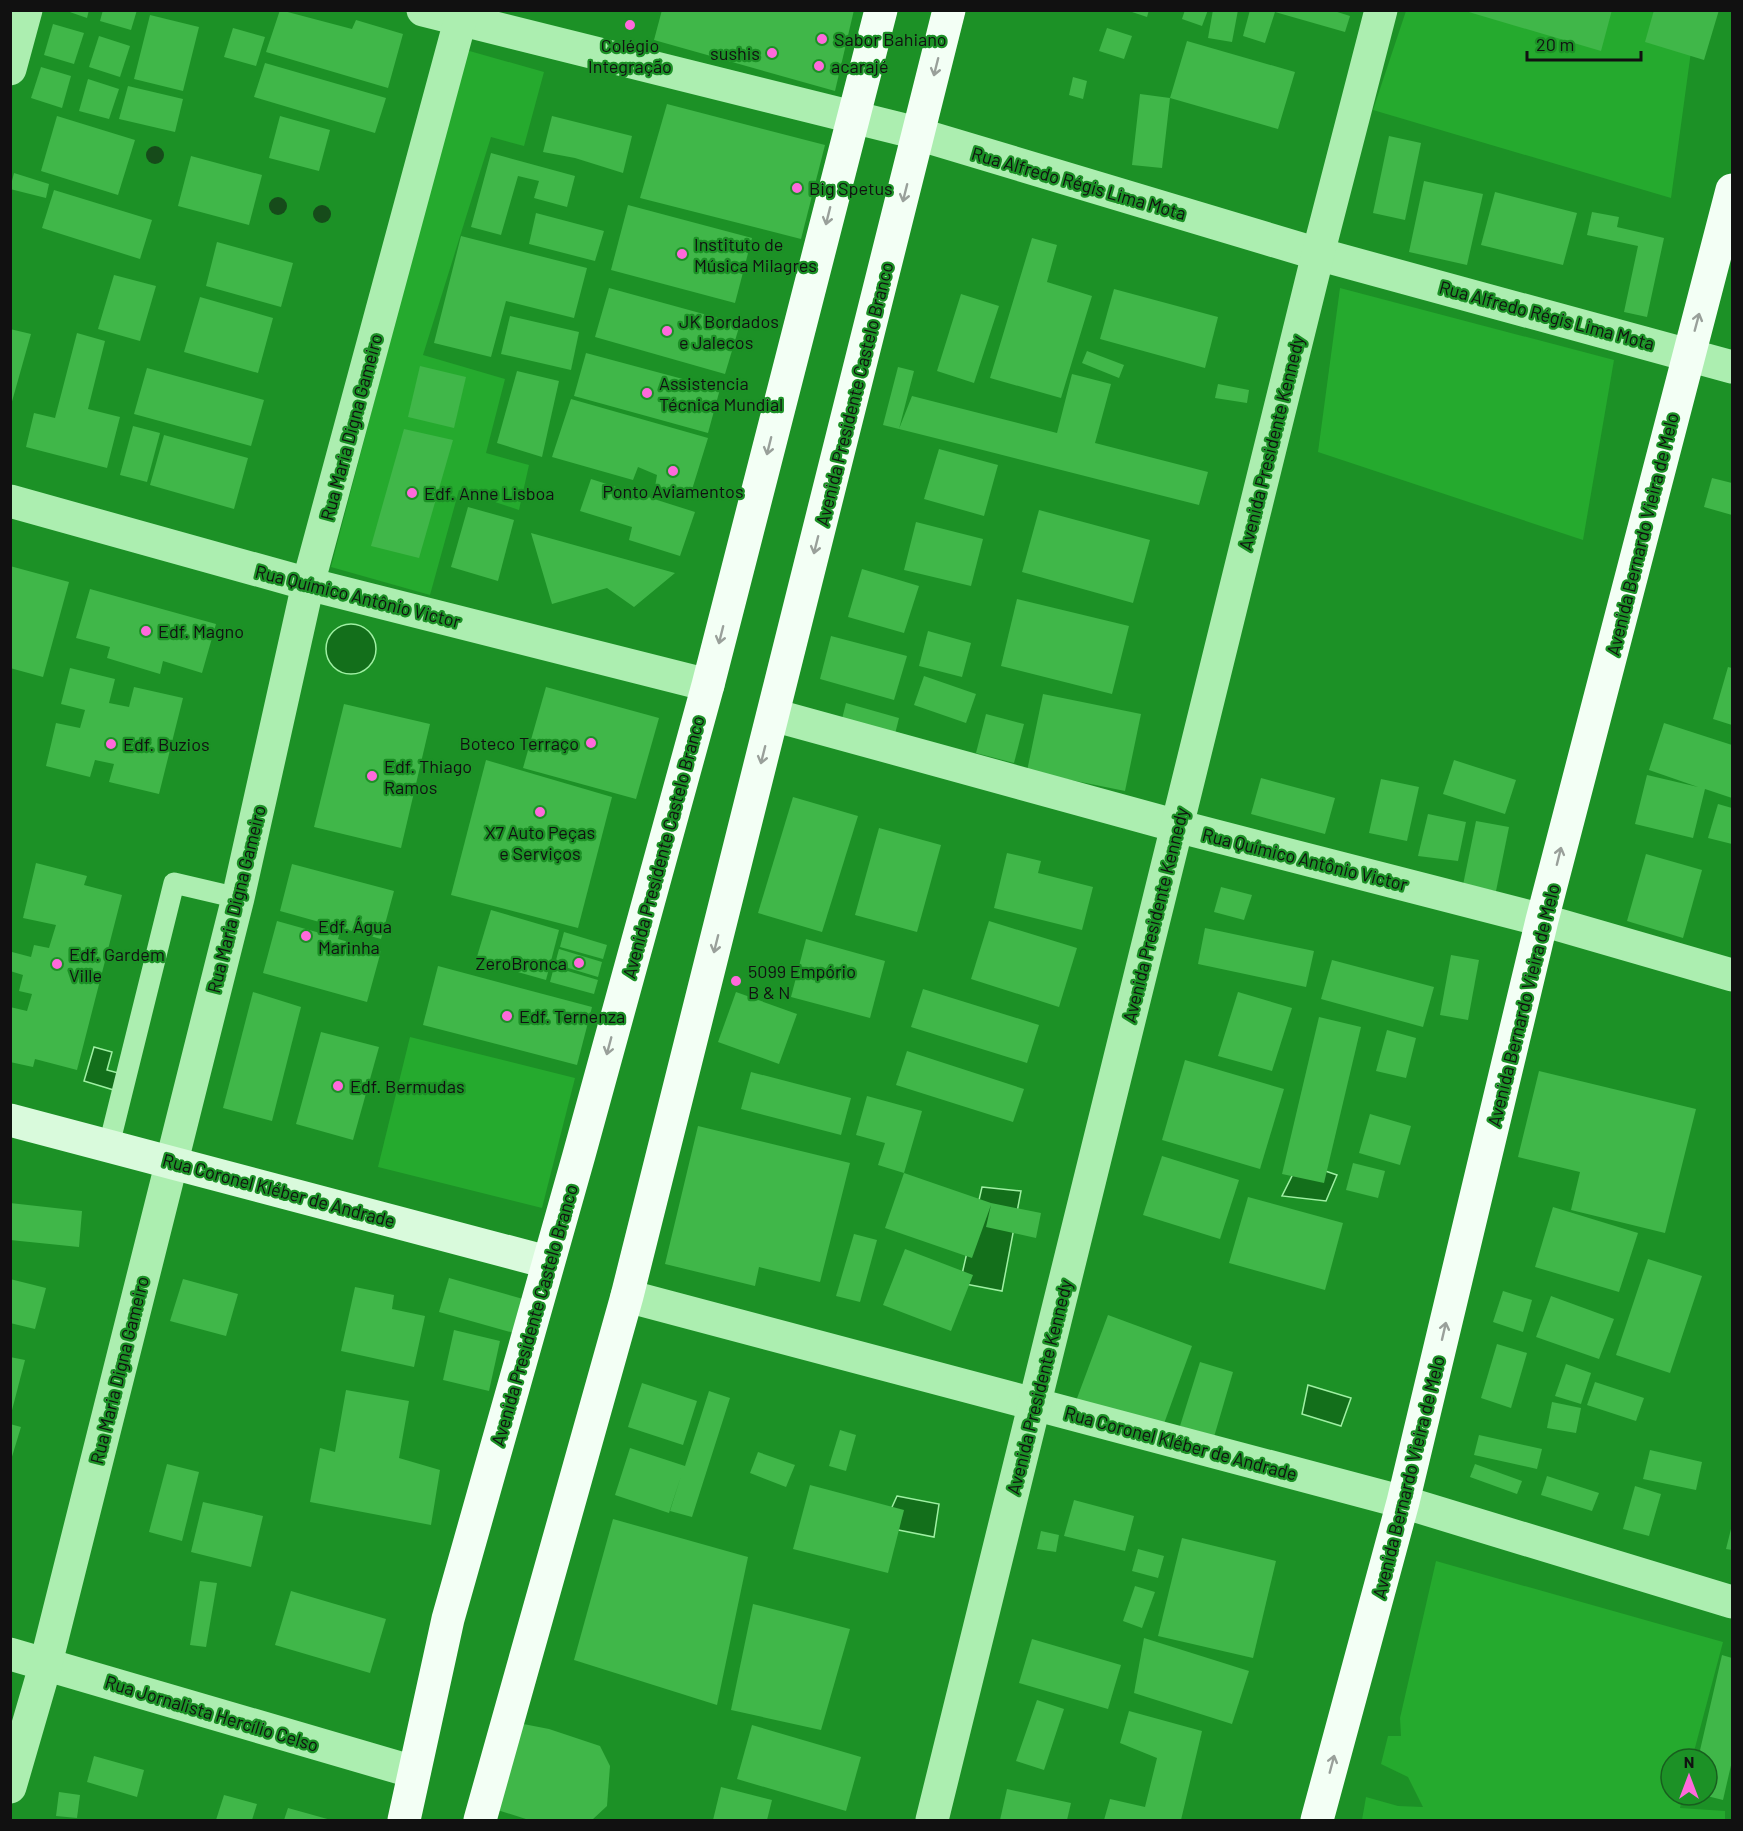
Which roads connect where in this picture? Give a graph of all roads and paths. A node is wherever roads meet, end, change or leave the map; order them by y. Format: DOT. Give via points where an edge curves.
graph roads {
  1 [pos="26,10"];
  2 [pos="423,10"];
  3 [pos="881,10"];
  4 [pos="949,10"];
  5 [pos="1381,10"];
  6 [pos="462,16"];
  7 [pos="10,69"];
  8 [pos="853,119"];
  9 [pos="919,136"];
  10 [pos="1732,190"];
  11 [pos="1318,254"];
  12 [pos="1689,354"];
  13 [pos="1732,367"];
  14 [pos="10,501"];
  15 [pos="308,584"];
  16 [pos="708,685"];
  17 [pos="773,715"];
  18 [pos="1177,826"];
  19 [pos="238,898"];
  20 [pos="1542,920"];
  21 [pos="1732,975"];
  22 [pos="10,1120"];
  23 [pos="109,1145"];
  24 [pos="170,1161"];
  25 [pos="547,1262"];
  26 [pos="627,1296"];
  27 [pos="1035,1405"];
  28 [pos="1403,1502"];
  29 [pos="1732,1602"];
  30 [pos="10,1654"];
  31 [pos="46,1663"];
  32 [pos="414,1772"];
  33 [pos="10,1787"];
  34 [pos="481,1820"];
  35 [pos="404,1821"];
  36 [pos="932,1821"];
  37 [pos="1317,1821"];
  1 -- 7 [label="street"];
  2 -- 6 [label="street, Rua Alfredo Régis Lima Mota"];
  3 -- 8 [label="main road, Avenida Presidente Castelo Branco"];
  4 -- 9 [label="main road, Avenida Presidente Castelo Branco, one-way"];
  5 -- 11 [label="street, Avenida Presidente Kennedy"];
  6 -- 8 [label="street, Rua Alfredo Régis Lima Mota"];
  6 -- 15 [label="street, Rua Maria Digna Gameiro"];
  8 -- 9 [label="street, Rua Alfredo Régis Lima Mota"];
  8 -- 16 [label="main road, Avenida Presidente Castelo Branco, one-way"];
  9 -- 11 [label="street, Rua Alfredo Régis Lima Mota"];
  9 -- 17 [label="main road, Avenida Presidente Castelo Branco, one-way"];
  12 -- 10 [label="main road, Avenida Bernardo Vieira de Melo, one-way"];
  11 -- 12 [label="street, Rua Alfredo Régis Lima Mota"];
  11 -- 18 [label="street, Avenida Presidente Kennedy"];
  12 -- 13 [label="street, Rua Alfredo Régis Lima Mota"];
  20 -- 12 [label="main road, Avenida Bernardo Vieira de Melo, one-way"];
  14 -- 15 [label="street, Rua Químico Antônio Victor"];
  15 -- 16 [label="street, Rua Químico Antônio Victor"];
  15 -- 19 [label="street, Rua Maria Digna Gameiro"];
  16 -- 25 [label="main road, Avenida Presidente Castelo Branco, one-way"];
  17 -- 18 [label="street, Rua Químico Antônio Victor"];
  17 -- 26 [label="main road, Avenida Presidente Castelo Branco, one-way"];
  18 -- 20 [label="street, Rua Químico Antônio Victor"];
  18 -- 27 [label="street, Avenida Presidente Kennedy"];
  19 -- 23 [label="lane" via="174,883"];
  19 -- 24 [label="street, Rua Maria Digna Gameiro"];
  20 -- 21 [label="street, Rua Químico Antônio Victor"];
  28 -- 20 [label="main road, Avenida Bernardo Vieira de Melo, one-way"];
  22 -- 23 [label="main road, Rua Coronel Kléber de Andrade"];
  23 -- 24 [label="main road, Rua Coronel Kléber de Andrade"];
  24 -- 25 [label="main road, Rua Coronel Kléber de Andrade"];
  24 -- 31 [label="street, Rua Maria Digna Gameiro"];
  25 -- 32 [label="main road, Avenida Presidente Castelo Branco" via="448,1620"];
  26 -- 27 [label="street, Rua Coronel Kléber de Andrade"];
  26 -- 34 [label="main road, Avenida Presidente Castelo Branco"];
  27 -- 28 [label="street, Rua Coronel Kléber de Andrade"];
  27 -- 36 [label="street, Avenida Presidente Kennedy"];
  28 -- 29 [label="street, Rua Coronel Kléber de Andrade"];
  37 -- 28 [label="main road, Avenida Bernardo Vieira de Melo, one-way"];
  30 -- 31 [label="street, Rua Jornalista Hercílio Celso"];
  31 -- 32 [label="street, Rua Jornalista Hercílio Celso"];
  31 -- 33 [label="street, Rua Maria Digna Gameiro"];
  32 -- 35 [label="main road, Avenida Presidente Castelo Branco"];
}
